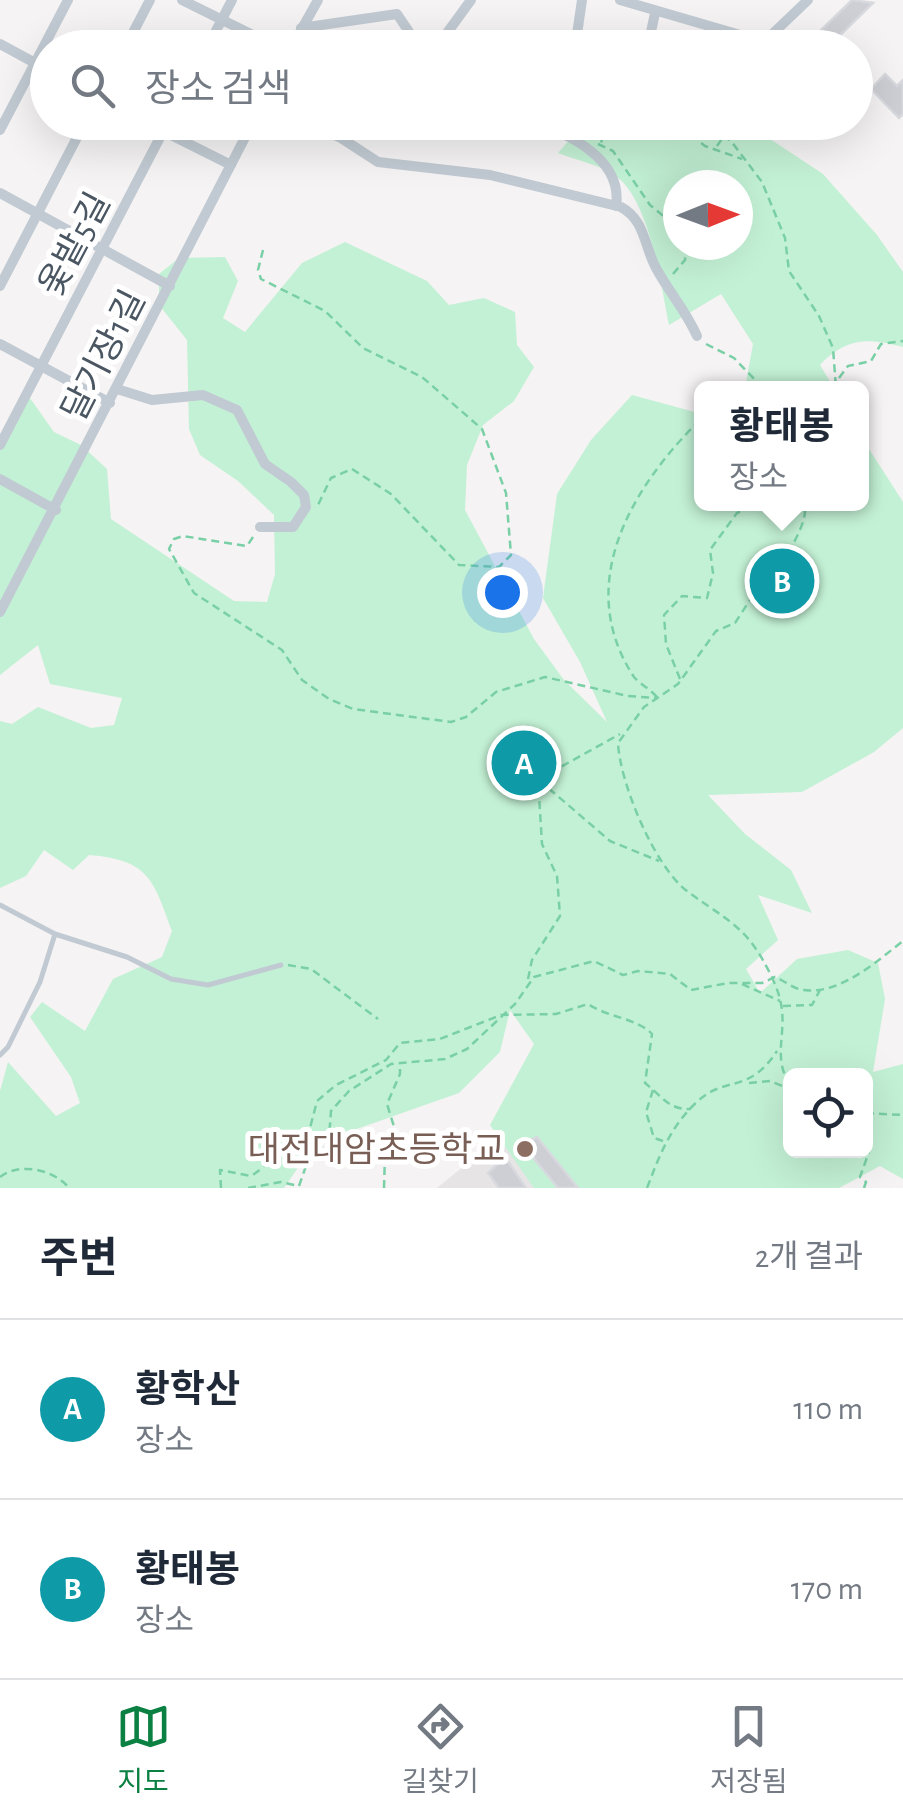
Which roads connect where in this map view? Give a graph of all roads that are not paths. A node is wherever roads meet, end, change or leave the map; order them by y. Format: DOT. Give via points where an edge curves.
graph roads {
  1 [pos="68,0"];
  2 [pos="150,0"];
  3 [pos="182,0"];
  4 [pos="232,0"];
  5 [pos="318,0"];
  6 [pos="471,0"];
  7 [pos="582,0"];
  8 [pos="620,0"];
  9 [pos="808,0"];
  10 [pos="636,3"];
  11 [pos="654,12"];
  12 [pos="220,22"];
  13 [pos="300,28"];
  14 [pos="52,30"];
  15 [pos="134,30"];
  16 [pos="216,30"];
  17 [pos="238,30"];
  18 [pos="408,30"];
  19 [pos="449,30"];
  20 [pos="577,30"];
  21 [pos="651,30"];
  22 [pos="720,30"];
  23 [pos="777,30"];
  24 [pos="0,44"];
  25 [pos="30,60"];
  26 [pos="30,72"];
  27 [pos="1,126"];
  28 [pos="77,140"];
  29 [pos="159,140"];
  30 [pos="188,140"];
  31 [pos="243,140"];
  32 [pos="344,140"];
  33 [pos="563,140"];
  34 [pos="231,165"];
  35 [pos="0,193"];
  36 [pos="616,206"];
  37 [pos="38,214"];
  38 [pos="102,249"];
  39 [pos="0,286"];
  40 [pos="170,286"];
  41 [pos="698,336"];
  42 [pos="0,344"];
  43 [pos="41,366"];
  44 [pos="117,389"];
  45 [pos="110,403"];
  46 [pos="0,445"];
  47 [pos="0,479"];
  48 [pos="56,510"];
  49 [pos="260,527"];
  50 [pos="0,612"];
  51 [pos="0,905"];
  52 [pos="55,934"];
  53 [pos="281,965"];
  54 [pos="0,1055"];
  1 -- 14 [label="street"];
  2 -- 15 [label="street"];
  3 -- 12 [label="street"];
  4 -- 12 [label="street"];
  5 -- 13 [label="street"];
  6 -- 19 [label="street"];
  7 -- 20 [label="street"];
  8 -- 10 [label="street"];
  9 -- 23 [label="street"];
  10 -- 11 [label="street"];
  11 -- 21 [label="street"];
  11 -- 22 [label="street"];
  12 -- 16 [label="street"];
  12 -- 17 [label="street"];
  13 -- 18 [label="street" via="397,14"];
  24 -- 25 [label="street"];
  26 -- 27 [label="street"];
  28 -- 37 [label="street"];
  29 -- 38 [label="street, 옻밭5길"];
  30 -- 34 [label="street"];
  31 -- 34 [label="street, 달기장1길"];
  32 -- 36 [label="street" via="378,162 490,175"];
  33 -- 36 [label="street" via="606,162"];
  34 -- 40 [label="street, 달기장1길"];
  35 -- 37 [label="street"];
  36 -- 41 [label="street" via="630,212"];
  37 -- 38 [label="street"];
  37 -- 39 [label="street"];
  38 -- 40 [label="street"];
  38 -- 43 [label="street, 옻밭5길"];
  40 -- 44 [label="street, 달기장1길"];
  42 -- 43 [label="street"];
  43 -- 45 [label="street"];
  43 -- 46 [label="street, 옻밭5길"];
  44 -- 45 [label="street, 달기장1길"];
  44 -- 49 [label="street" via="152,400 204,396 238,410 265,464 304,495 306,507 293,527"];
  45 -- 48 [label="street, 달기장1길"];
  47 -- 48 [label="street"];
  48 -- 50 [label="street, 달기장1길"];
  51 -- 52 [label="lane"];
  52 -- 53 [label="lane" via="192,984"];
  52 -- 54 [label="lane" via="40,982"];
}
